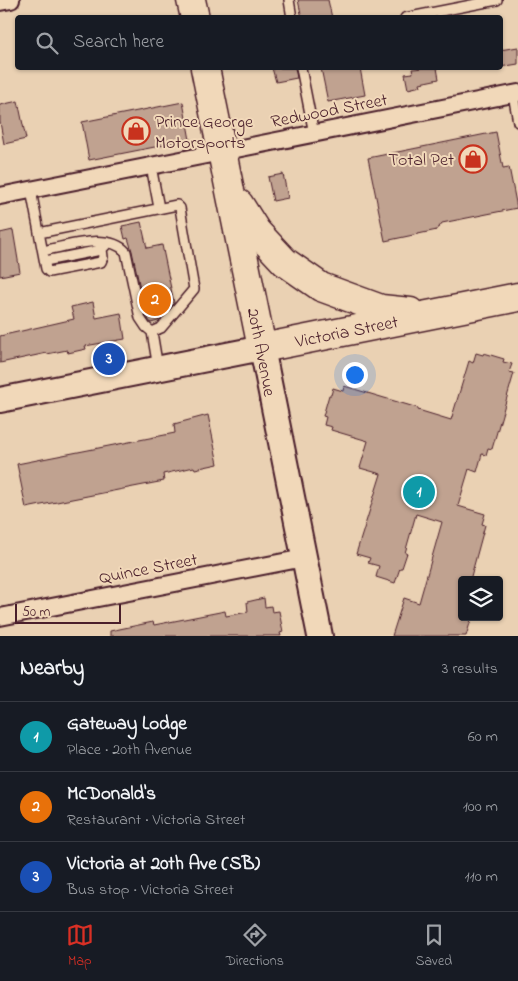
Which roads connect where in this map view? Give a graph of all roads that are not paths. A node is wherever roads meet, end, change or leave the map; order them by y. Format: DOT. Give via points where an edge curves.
graph roads {
  1 [pos="11,0"];
  2 [pos="191,0"];
  3 [pos="289,0"];
  4 [pos="497,0"];
  5 [pos="0,2"];
  6 [pos="194,15"];
  7 [pos="292,15"];
  8 [pos="420,15"];
  9 [pos="205,70"];
  10 [pos="301,70"];
  11 [pos="515,94"];
  12 [pos="518,122"];
  13 [pos="314,134"];
  14 [pos="222,152"];
  15 [pos="151,166"];
  16 [pos="230,189"];
  17 [pos="31,190"];
  18 [pos="0,196"];
  19 [pos="159,208"];
  20 [pos="39,232"];
  21 [pos="105,246"];
  22 [pos="43,250"];
  23 [pos="518,297"];
  24 [pos="434,314"];
  25 [pos="152,332"];
  26 [pos="262,348"];
  27 [pos="158,369"];
  28 [pos="0,400"];
  29 [pos="304,558"];
  30 [pos="0,617"];
  31 [pos="320,636"];
  1 -- 5 [label="street"];
  2 -- 6 [label="highway"];
  3 -- 7 [label="lane"];
  4 -- 8 [label="lane"];
  9 -- 14 [label="highway, 20th Avenue"];
  10 -- 13 [label="lane"];
  11 -- 12 [label="lane"];
  11 -- 13 [label="street, Redwood Street"];
  13 -- 14 [label="street, Redwood Street"];
  14 -- 15 [label="street, Redwood Street"];
  14 -- 16 [label="highway, 20th Avenue"];
  15 -- 17 [label="street, Redwood Street"];
  15 -- 19 [label="lane"];
  16 -- 24 [label="highway" via="256,232 285,262 321,287 382,309"];
  16 -- 26 [label="highway, 20th Avenue"];
  17 -- 18 [label="street, Redwood Street"];
  17 -- 20 [label="lane"];
  19 -- 20 [label="lane"];
  19 -- 25 [label="lane" via="174,205 180,208 194,289 161,328"];
  20 -- 22 [label="lane"];
  21 -- 22 [label="lane" via="94,241"];
  21 -- 22 [label="lane" via="100,262 53,273 46,269"];
  21 -- 25 [label="lane" via="122,248 126,252 140,318"];
  23 -- 24 [label="highway, Victoria Street"];
  24 -- 26 [label="highway, Victoria Street"];
  25 -- 27 [label="lane"];
  26 -- 27 [label="street, Victoria Street"];
  26 -- 29 [label="street, 20th Avenue"];
  27 -- 28 [label="street, Victoria Street"];
  29 -- 30 [label="street, Quince Street"];
  29 -- 31 [label="street, 20th Avenue"];
}
